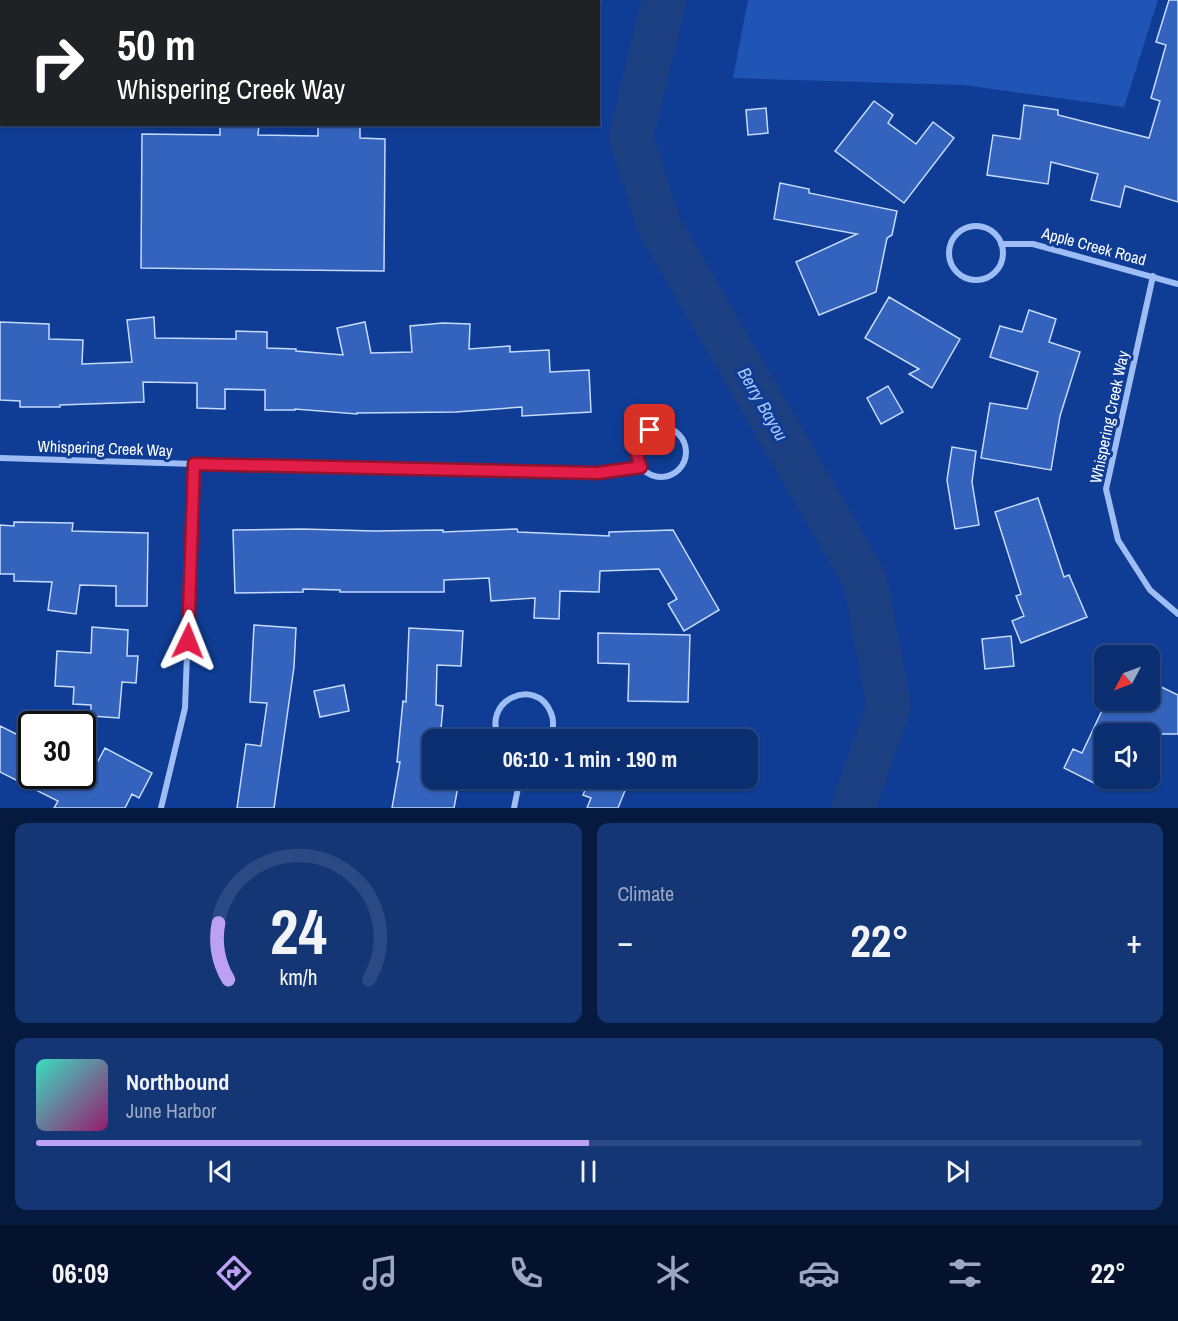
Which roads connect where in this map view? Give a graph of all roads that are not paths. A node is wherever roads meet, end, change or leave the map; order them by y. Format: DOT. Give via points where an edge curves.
graph roads {
  1 [pos="1001,244"];
  2 [pos="1153,276"];
  3 [pos="1178,284"];
  4 [pos="0,458"];
  5 [pos="194,464"];
  6 [pos="641,467"];
  7 [pos="1178,614"];
  8 [pos="496,729"];
  9 [pos="553,729"];
  10 [pos="518,789"];
  11 [pos="161,808"];
  12 [pos="514,808"];
  1 -- 1 [label="street" via="997,236 981,226 963,229 950,243 948,252 953,269 968,279 985,279 1002,261"];
  1 -- 2 [label="street, Apple Creek Road" via="1033,244"];
  2 -- 3 [label="street, Apple Creek Road"];
  2 -- 7 [label="street, Whispering Creek Way" via="1106,489 1119,540 1150,590"];
  4 -- 5 [label="street, Whispering Creek Way"];
  5 -- 6 [label="street, Whispering Creek Way" via="598,473"];
  5 -- 11 [label="street" via="185,708"];
  6 -- 6 [label="street, Whispering Creek Way" via="636,451 638,442 650,430 667,428 685,444 685,460 676,472 661,477"];
  8 -- 9 [label="street" via="496,714 501,706 507,699 525,694 535,696 550,709"];
  10 -- 12 [label="street"];
}
